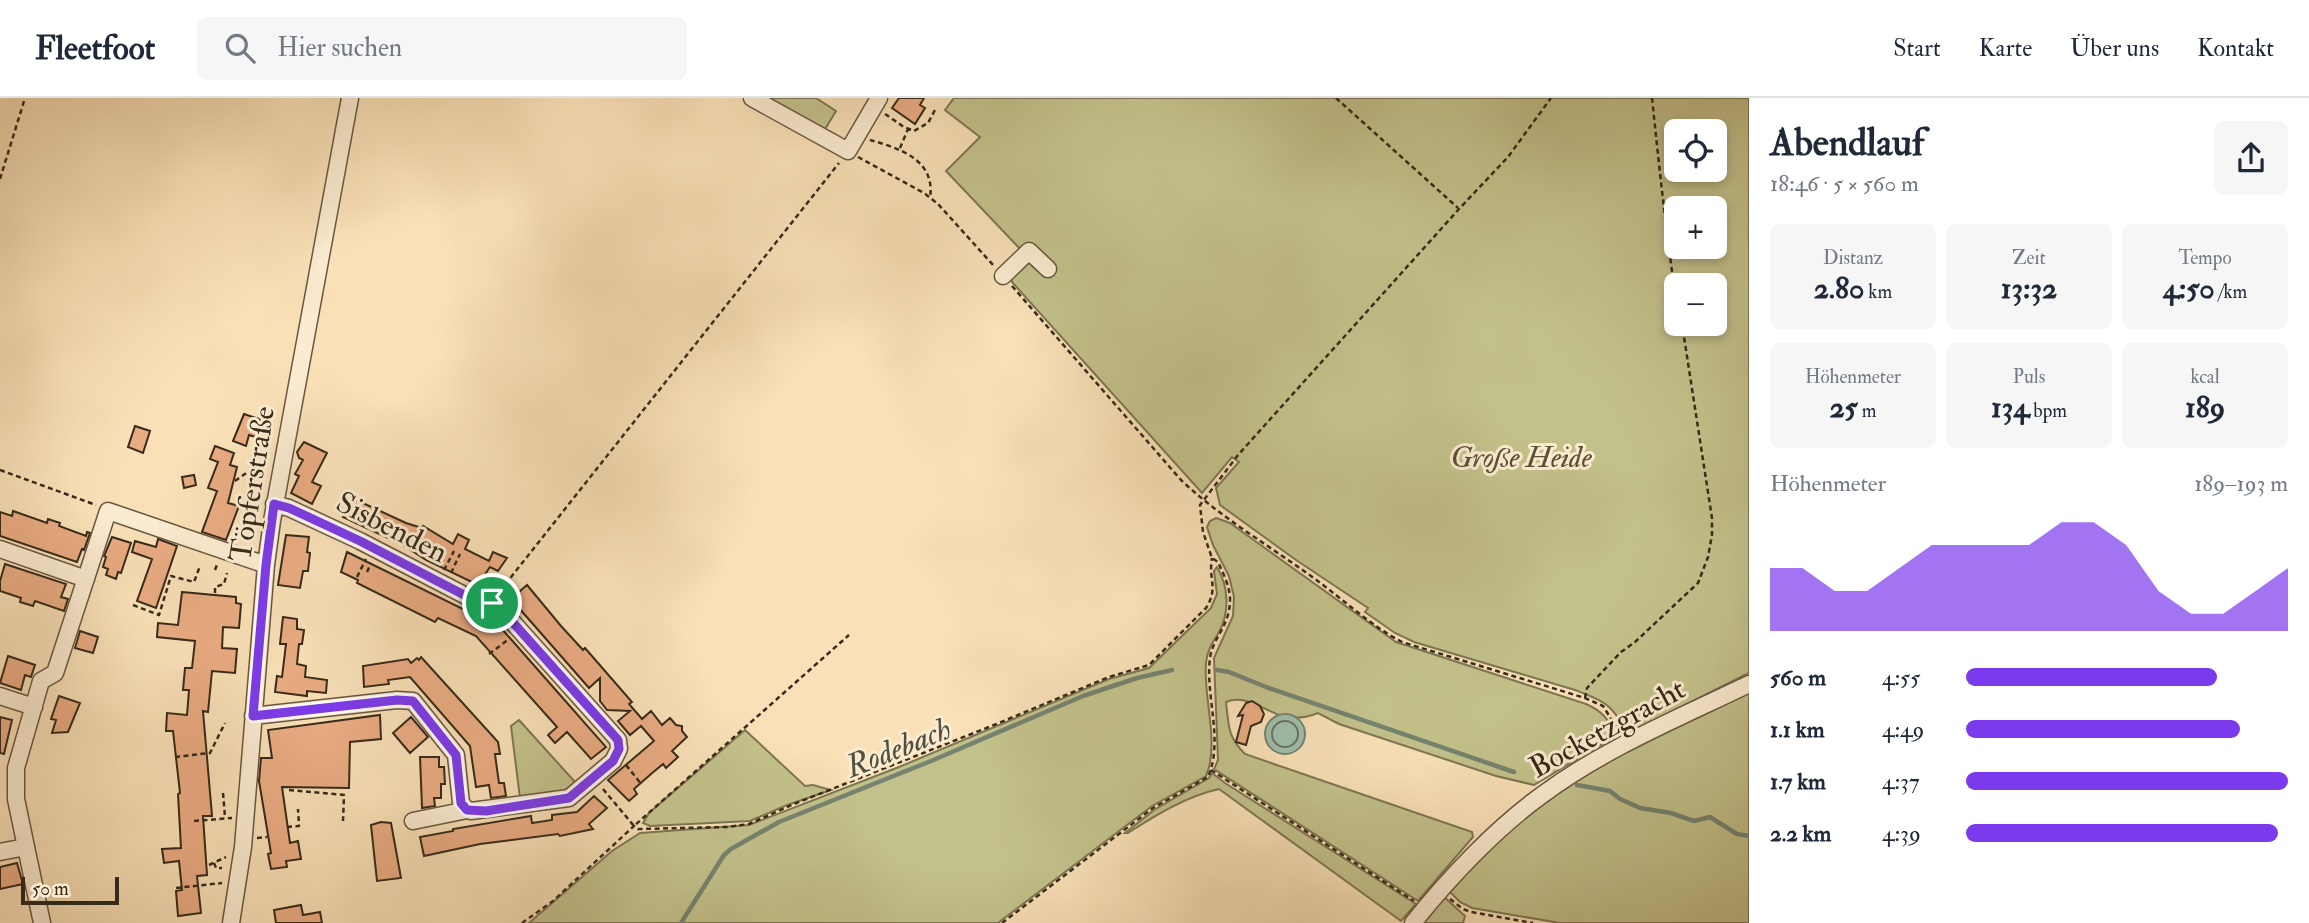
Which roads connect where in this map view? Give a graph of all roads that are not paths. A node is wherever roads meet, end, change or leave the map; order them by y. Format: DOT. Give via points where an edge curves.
graph roads {
  1 [pos="350,98"];
  2 [pos="751,98"];
  3 [pos="877,102"];
  4 [pos="1048,269"];
  5 [pos="1003,276"];
  6 [pos="274,504"];
  7 [pos="0,549"];
  8 [pos="266,565"];
  9 [pos="86,579"];
  10 [pos="1749,684"];
  11 [pos="0,696"];
  12 [pos="34,707"];
  13 [pos="253,716"];
  14 [pos="467,810"];
  15 [pos="413,821"];
  16 [pos="26,847"];
  17 [pos="0,852"];
  18 [pos="41,923"];
  19 [pos="231,923"];
  20 [pos="1413,923"];
  1 -- 6 [label="street, Töpferstraße"];
  2 -- 3 [label="street" via="848,151"];
  4 -- 5 [label="street" via="1029,251"];
  6 -- 8 [label="street, Töpferstraße"];
  6 -- 14 [label="street, Sisbenden" via="500,608 618,740 617,755 569,798"];
  7 -- 9 [label="street"];
  8 -- 9 [label="street" via="108,511"];
  8 -- 13 [label="street, Töpferstraße"];
  9 -- 12 [label="street" via="55,673 41,681"];
  10 -- 20 [label="street, Bocketzgracht" via="1607,753 1540,795 1500,830"];
  11 -- 12 [label="street"];
  12 -- 16 [label="street" via="16,768 16,800"];
  13 -- 14 [label="street" via="413,701 456,755 461,803"];
  13 -- 19 [label="street, Töpferstraße" via="239,881"];
  14 -- 15 [label="street"];
  16 -- 17 [label="street"];
  16 -- 18 [label="street"];
}
